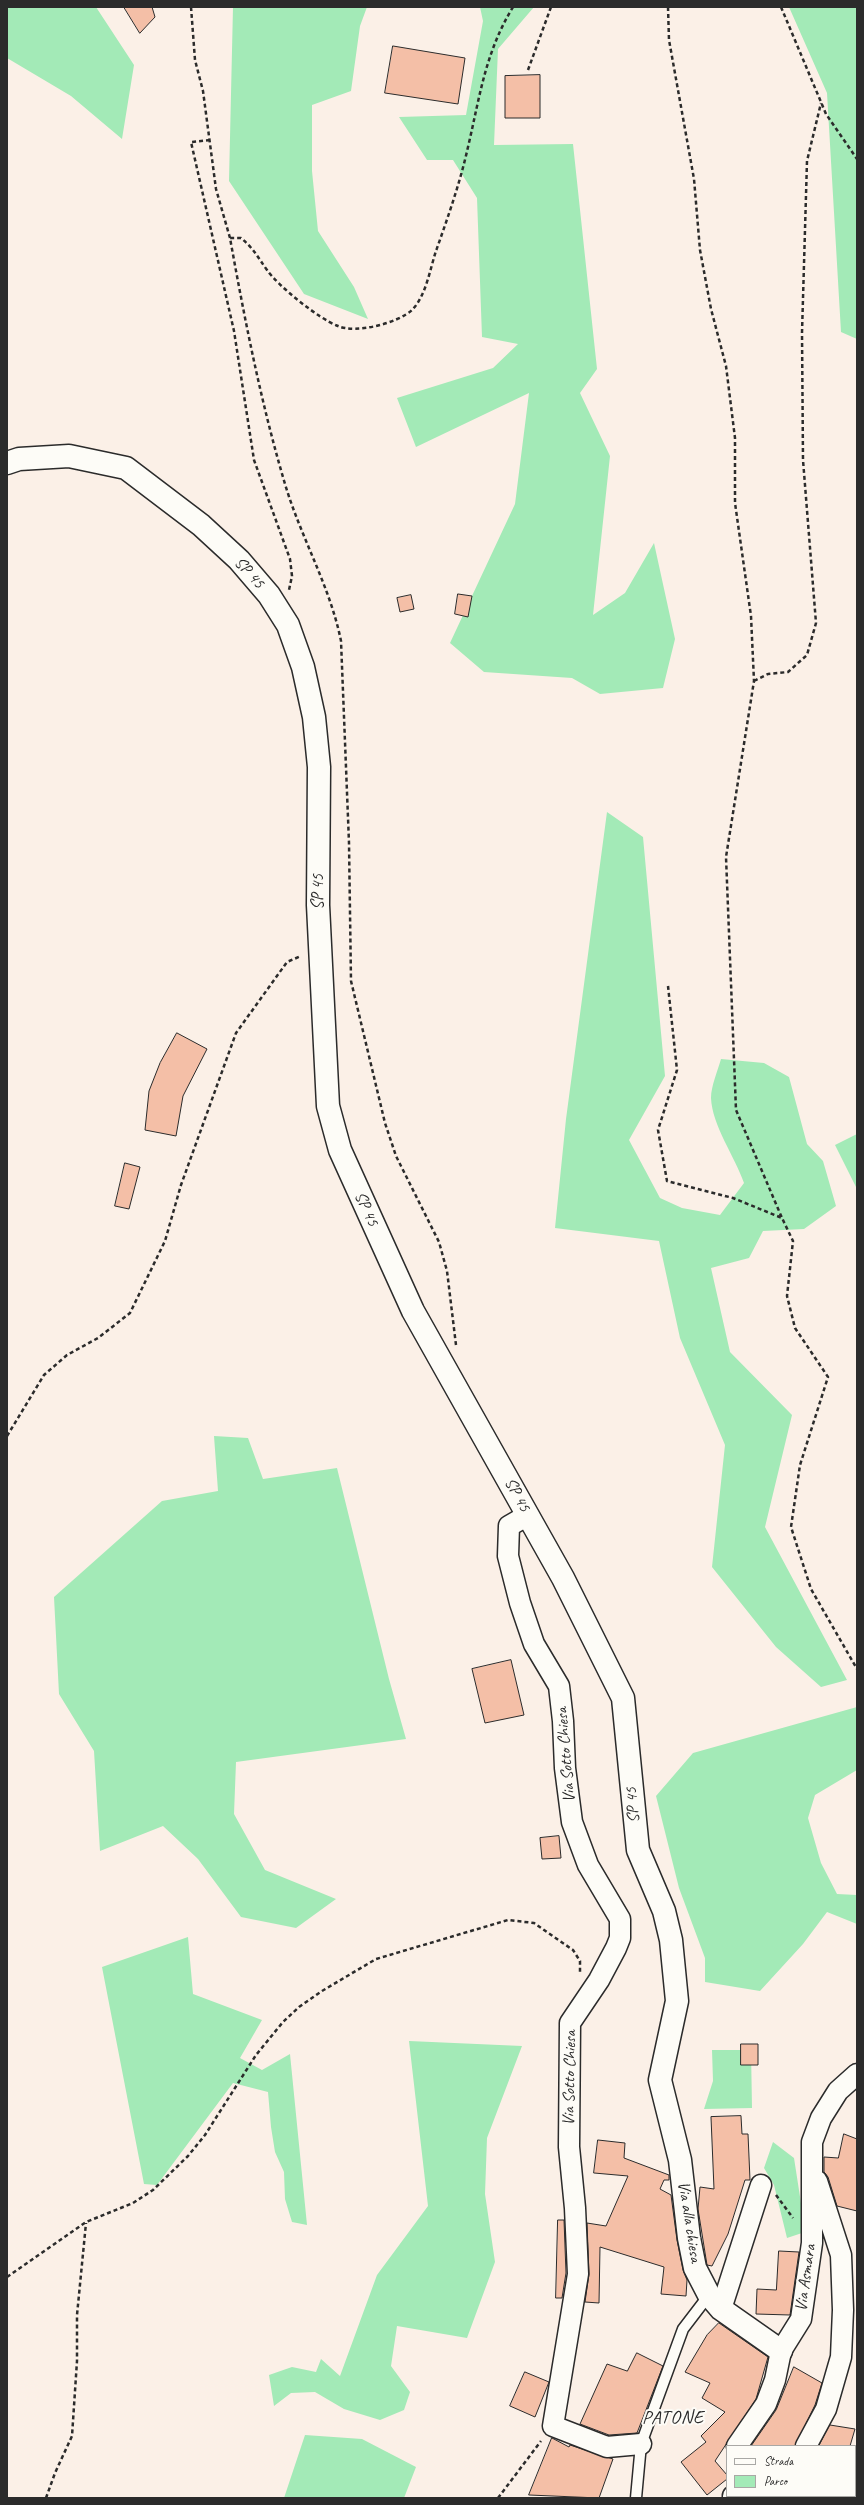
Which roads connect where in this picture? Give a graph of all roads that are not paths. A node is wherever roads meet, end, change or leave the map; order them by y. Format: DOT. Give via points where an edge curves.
graph roads {
  1 [pos="7,463"];
  2 [pos="528,1515"];
  3 [pos="857,2074"];
  4 [pos="660,2080"];
  5 [pos="812,2165"];
  6 [pos="761,2185"];
  7 [pos="715,2302"];
  8 [pos="781,2351"];
  9 [pos="641,2444"];
  10 [pos="738,2445"];
  11 [pos="807,2445"];
  12 [pos="636,2498"];
  1 -- 2 [label="street, SP 45" via="19,459 69,456 126,468 201,525 239,560 269,595 288,625 302,667 314,717 319,767 318,905 328,1106 340,1150 413,1311"];
  2 -- 4 [label="street, SP 45" via="563,1578 623,1698 638,1850 664,1911 671,1940 676,2001 673,2028"];
  2 -- 9 [label="street, Via Sotto Chiesa" via="509,1526 508,1556 534,1644 559,1686 572,1822 588,1865 620,1919 620,1938 616,1948 599,1980 570,2023 569,2147 578,2274 552,2426 607,2446"];
  3 -- 5 [label="street, Via Asmara" via="838,2091 821,2118 812,2142"];
  4 -- 7 [label="street, Via alla chiesa" via="680,2160 695,2268"];
  5 -- 8 [label="street, Via Asmara" via="812,2243 801,2319"];
  5 -- 11 [label="street" via="842,2256 843,2310 841,2357 826,2409"];
  6 -- 7 [label="street"];
  7 -- 8 [label="street, Via alla chiesa"];
  7 -- 9 [label="lane" via="683,2330"];
  8 -- 10 [label="street, Via Asmara" via="775,2380 766,2404"];
  9 -- 12 [label="lane"];
}
